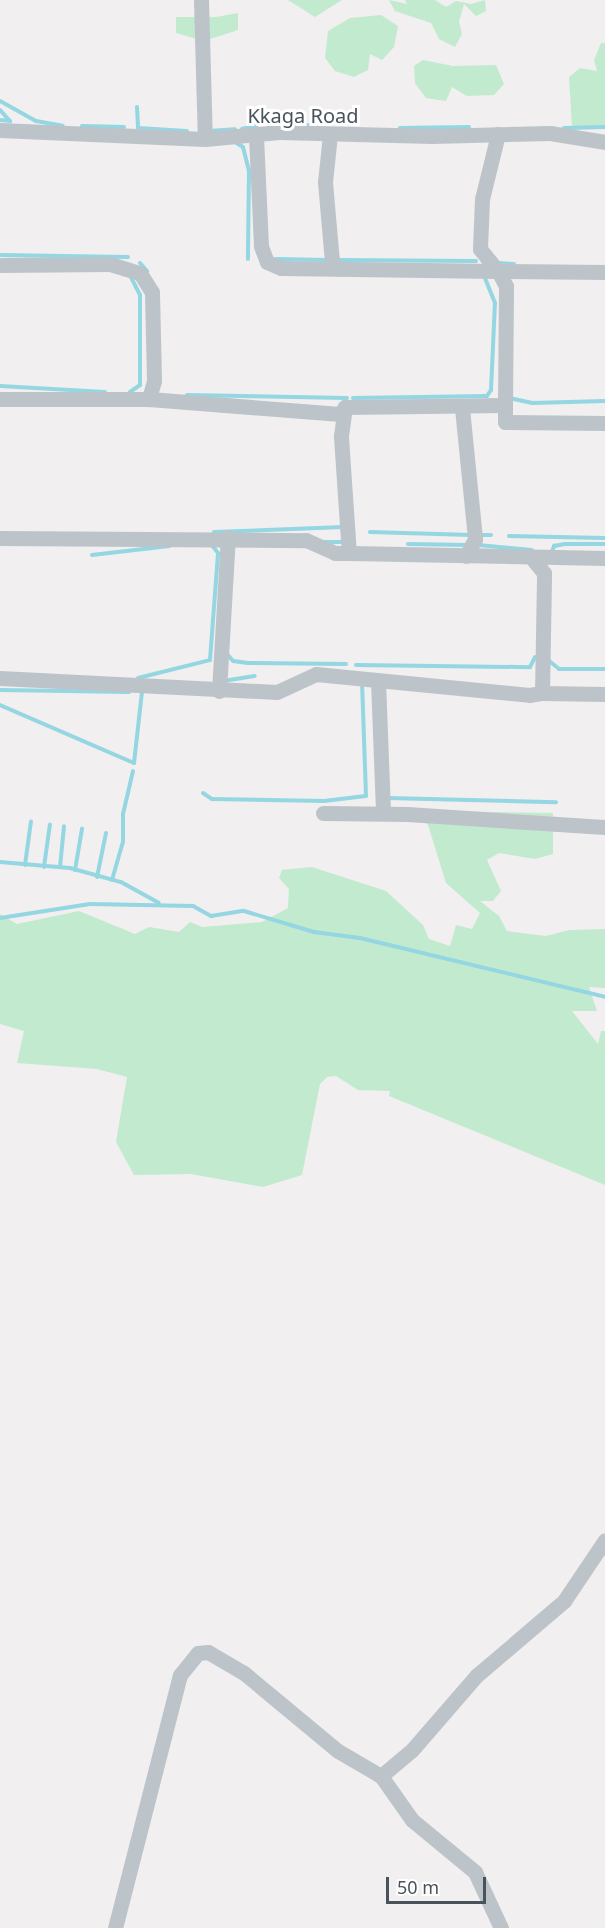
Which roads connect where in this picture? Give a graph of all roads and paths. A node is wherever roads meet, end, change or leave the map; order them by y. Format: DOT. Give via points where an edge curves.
graph roads {
  1 [pos="201,0"];
  2 [pos="0,130"];
  3 [pos="256,134"];
  4 [pos="498,134"];
  5 [pos="330,135"];
  6 [pos="205,139"];
  7 [pos="605,142"];
  8 [pos="0,265"];
  9 [pos="338,268"];
  10 [pos="498,271"];
  11 [pos="605,272"];
  12 [pos="0,399"];
  13 [pos="149,399"];
  14 [pos="505,405"];
  15 [pos="345,406"];
  16 [pos="462,408"];
  17 [pos="605,423"];
  18 [pos="0,537"];
  19 [pos="228,537"];
  20 [pos="349,554"];
  21 [pos="466,556"];
  22 [pos="556,557"];
  23 [pos="532,558"];
  24 [pos="605,558"];
  25 [pos="544,573"];
  26 [pos="0,678"];
  27 [pos="378,681"];
  28 [pos="219,691"];
  29 [pos="542,693"];
  30 [pos="605,694"];
  31 [pos="323,813"];
  32 [pos="383,813"];
  33 [pos="605,827"];
  34 [pos="605,1540"];
  35 [pos="381,1776"];
  36 [pos="115,1928"];
  37 [pos="501,1928"];
  1 -- 6 [label="street"];
  2 -- 6 [label="street, Kkaga Road"];
  3 -- 5 [label="street, Kkaga Road"];
  3 -- 6 [label="street, Kkaga Road"];
  3 -- 9 [label="street" via="261,246 267,262 281,268"];
  4 -- 5 [label="street, Kkaga Road"];
  4 -- 7 [label="street, Kkaga Road" via="550,133"];
  4 -- 10 [label="street" via="482,199 480,249"];
  5 -- 9 [label="street" via="325,182 332,262"];
  8 -- 13 [label="street" via="110,264 140,273 152,292 154,381"];
  9 -- 10 [label="street"];
  10 -- 11 [label="street"];
  10 -- 14 [label="street" via="506,286"];
  12 -- 13 [label="street"];
  13 -- 15 [label="street" via="340,414"];
  14 -- 16 [label="street"];
  14 -- 17 [label="street" via="505,422"];
  15 -- 16 [label="street"];
  15 -- 20 [label="street" via="341,437"];
  16 -- 21 [label="street" via="475,539"];
  18 -- 19 [label="street"];
  19 -- 20 [label="street" via="306,540 335,553"];
  19 -- 28 [label="street"];
  20 -- 21 [label="street"];
  21 -- 23 [label="street"];
  22 -- 23 [label="street"];
  22 -- 24 [label="street"];
  22 -- 25 [label="street"];
  23 -- 25 [label="street"];
  25 -- 29 [label="street"];
  26 -- 28 [label="street"];
  27 -- 28 [label="street" via="316,674 276,692"];
  27 -- 29 [label="street"];
  27 -- 32 [label="street"];
  29 -- 30 [label="street"];
  31 -- 32 [label="street"];
  32 -- 33 [label="street"];
  34 -- 35 [label="street" via="564,1601 476,1676 427,1734"];
  35 -- 36 [label="street" via="338,1751 244,1673 208,1652 198,1653 180,1675"];
  35 -- 37 [label="street" via="412,1820 474,1872"];
}
